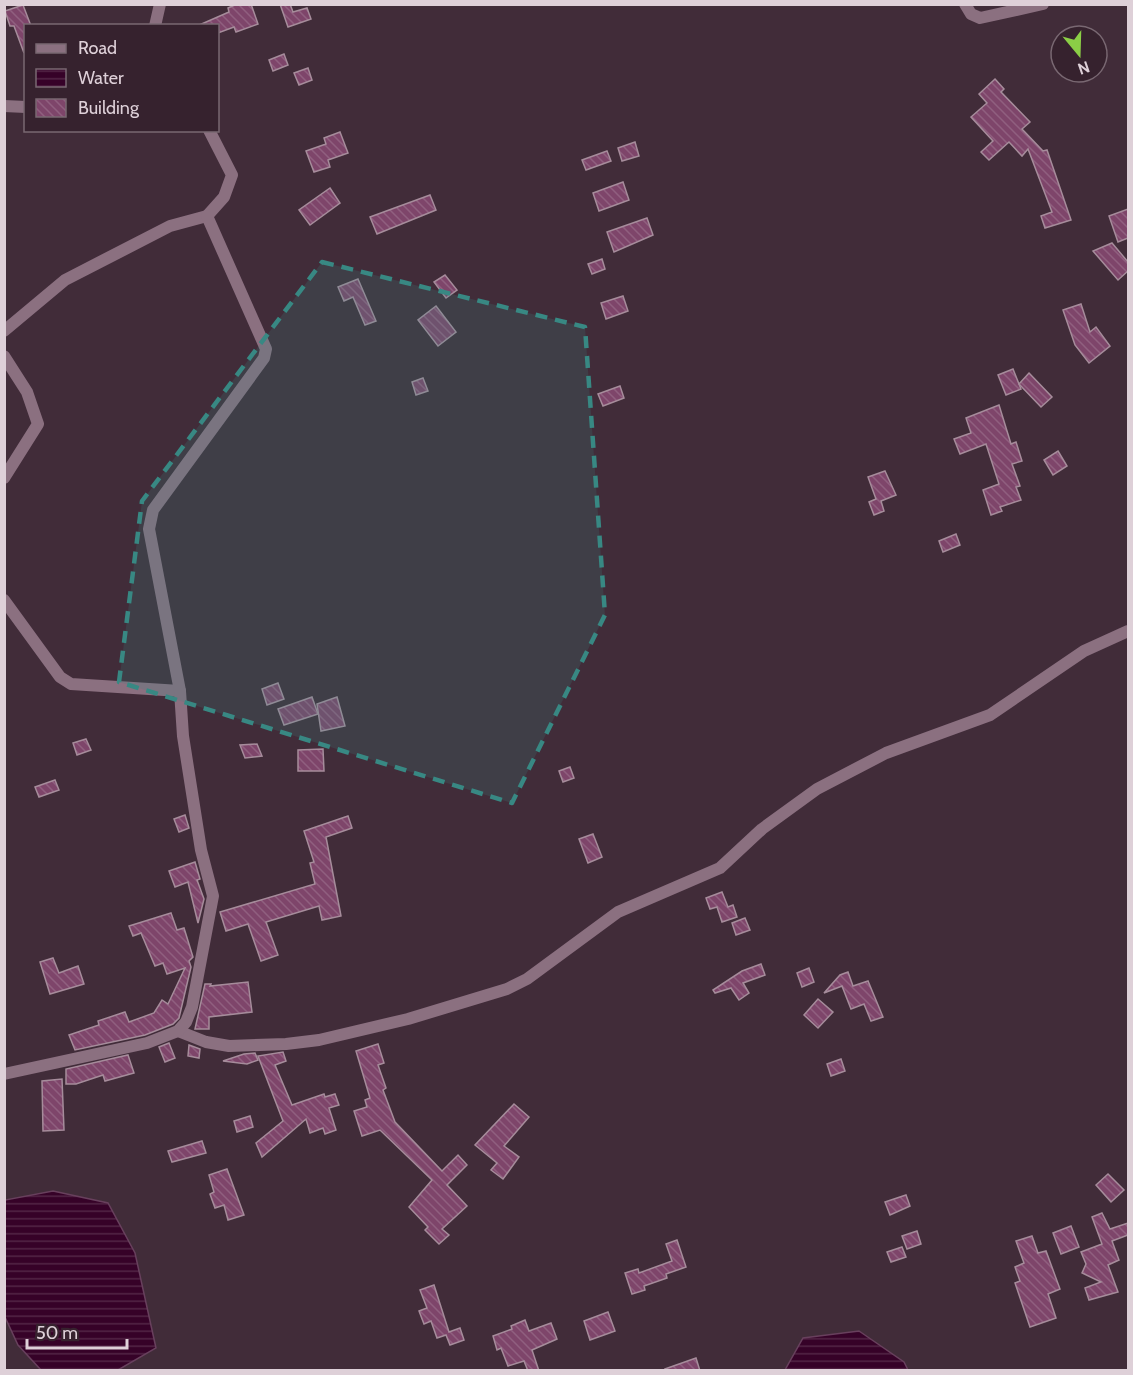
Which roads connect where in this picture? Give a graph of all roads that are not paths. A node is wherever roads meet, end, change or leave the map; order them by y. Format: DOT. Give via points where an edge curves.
graph roads {
  1 [pos="160,4"];
  2 [pos="965,4"];
  3 [pos="1043,4"];
  4 [pos="155,24"];
  5 [pos="4,106"];
  6 [pos="24,107"];
  7 [pos="210,132"];
  8 [pos="207,216"];
  9 [pos="4,331"];
  10 [pos="4,356"];
  11 [pos="4,478"];
  12 [pos="4,600"];
  13 [pos="1128,631"];
  14 [pos="180,691"];
  15 [pos="178,1031"];
  16 [pos="4,1074"];
  1 -- 4 [label="street"];
  2 -- 3 [label="street" via="971,14 980,18"];
  5 -- 6 [label="street"];
  7 -- 8 [label="street" via="232,176 224,197"];
  8 -- 9 [label="street" via="170,226 65,280"];
  8 -- 14 [label="street" via="266,349 264,358 184,465 151,518 149,529"];
  10 -- 11 [label="street" via="27,392 38,424"];
  12 -- 14 [label="street" via="60,677 70,684"];
  13 -- 15 [label="street" via="1065,663 990,715 886,753 817,789 762,829 720,868 618,912 507,990 408,1019 286,1044 230,1046"];
  14 -- 15 [label="street" via="184,747 213,896 192,1007"];
  15 -- 16 [label="street" via="147,1044"];
}
